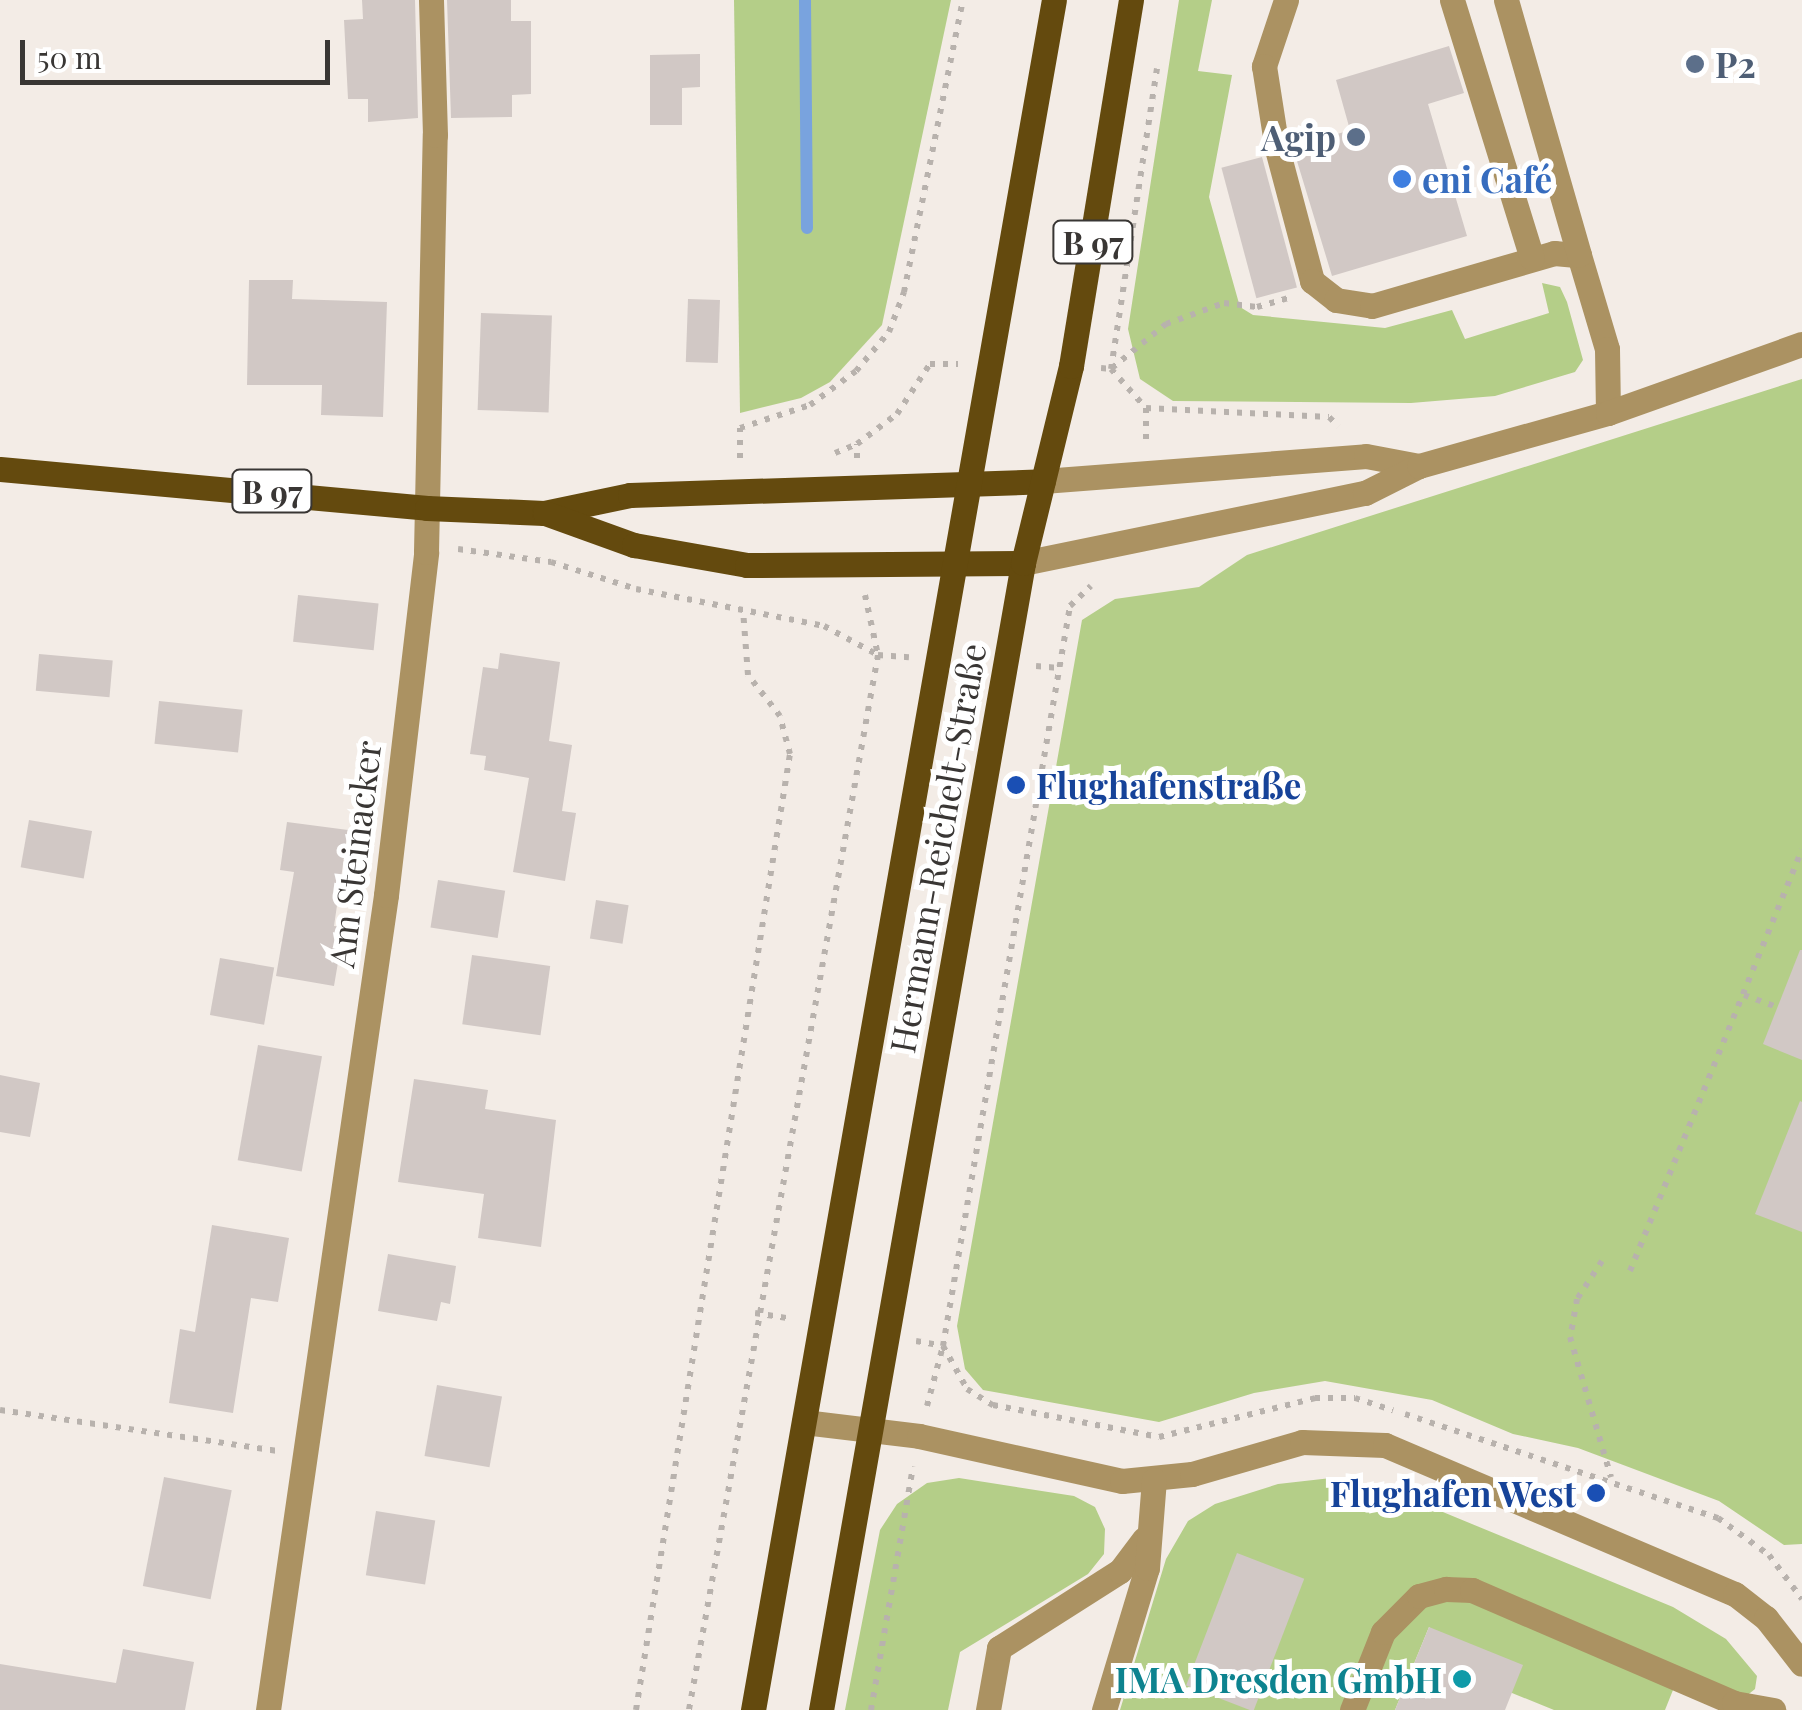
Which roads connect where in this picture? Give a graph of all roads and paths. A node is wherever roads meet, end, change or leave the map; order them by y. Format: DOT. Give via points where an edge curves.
graph roads {
  1 [pos="431,0"];
  2 [pos="963,0"];
  3 [pos="1054,0"];
  4 [pos="1131,0"];
  5 [pos="1286,0"];
  6 [pos="1452,0"];
  7 [pos="1506,0"];
  8 [pos="1159,58"];
  9 [pos="1578,255"];
  10 [pos="1532,258"];
  11 [pos="1322,288"];
  12 [pos="1801,344"];
  13 [pos="1146,408"];
  14 [pos="1608,413"];
  15 [pos="1366,456"];
  16 [pos="740,458"];
  17 [pos="1419,466"];
  18 [pos="0,468"];
  19 [pos="1043,481"];
  20 [pos="965,482"];
  21 [pos="428,508"];
  22 [pos="544,513"];
  23 [pos="1023,563"];
  24 [pos="950,568"];
  25 [pos="1105,578"];
  26 [pos="743,610"];
  27 [pos="1802,850"];
  28 [pos="1744,995"];
  29 [pos="1777,1007"];
  30 [pos="1602,1261"];
  31 [pos="1630,1272"];
  32 [pos="0,1410"];
  33 [pos="804,1422"];
  34 [pos="866,1430"];
  35 [pos="918,1436"];
  36 [pos="303,1455"];
  37 [pos="1611,1478"];
  38 [pos="1154,1480"];
  39 [pos="1144,1539"];
  40 [pos="1798,1649"];
  41 [pos="268,1710"];
  42 [pos="636,1710"];
  43 [pos="689,1710"];
  44 [pos="753,1710"];
  45 [pos="821,1710"];
  46 [pos="871,1710"];
  47 [pos="988,1710"];
  48 [pos="1104,1710"];
  49 [pos="1352,1710"];
  50 [pos="1773,1710"];
  1 -- 21 [label="street, Am Steinacker" via="435,173"];
  2 -- 16 [label="path" via="904,292 889,332 856,372 810,405 740,428"];
  3 -- 20 [label="main road, Hermann-Reichelt-Straße / B 97"];
  4 -- 19 [label="main road, Hermann-Reichelt-Straße / B 97" via="1074,347"];
  5 -- 11 [label="street" via="1264,66 1312,281"];
  6 -- 10 [label="street"];
  7 -- 9 [label="street"];
  8 -- 11 [label="path" via="1111,369 1166,324 1224,303 1257,307"];
  9 -- 10 [label="street"];
  9 -- 14 [label="street" via="1608,349"];
  10 -- 11 [label="street" via="1372,306 1336,300"];
  12 -- 14 [label="street"];
  13 -- 15 [label="path" via="1329,416"];
  14 -- 17 [label="street"];
  15 -- 17 [label="street"];
  15 -- 19 [label="street"];
  17 -- 23 [label="street" via="1365,493"];
  18 -- 21 [label="main road, B 97"];
  19 -- 20 [label="main road"];
  19 -- 23 [label="main road, Hermann-Reichelt-Straße / B 97"];
  20 -- 22 [label="main road, B 97" via="630,495"];
  20 -- 24 [label="main road, Hermann-Reichelt-Straße / B 97"];
  21 -- 22 [label="main road, B 97"];
  21 -- 26 [label="path" via="460,552 551,562 636,589"];
  21 -- 36 [label="street, Am Steinacker" via="386,895"];
  22 -- 24 [label="main road, B 97" via="634,545 747,565"];
  23 -- 24 [label="main road, B 97"];
  23 -- 34 [label="main road, Hermann-Reichelt-Straße"];
  24 -- 33 [label="main road, Hermann-Reichelt-Straße"];
  25 -- 35 [label="path" via="1070,606 943,1346"];
  26 -- 42 [label="path" via="748,675 780,716 790,754"];
  26 -- 43 [label="path" via="824,626 878,655"];
  27 -- 28 [label="path"];
  28 -- 29 [label="path"];
  28 -- 31 [label="path"];
  30 -- 37 [label="path" via="1577,1299 1570,1337"];
  32 -- 36 [label="path"];
  33 -- 34 [label="street"];
  33 -- 44 [label="main road, Hermann-Reichelt-Straße"];
  34 -- 35 [label="street"];
  34 -- 45 [label="main road, Hermann-Reichelt-Straße"];
  35 -- 38 [label="street" via="1122,1481"];
  35 -- 46 [label="path"];
  36 -- 41 [label="street, Am Steinacker"];
  38 -- 39 [label="street"];
  38 -- 40 [label="street" via="1302,1442 1385,1444 1699,1576 1735,1594"];
  39 -- 47 [label="street" via="1120,1570 1000,1648"];
  39 -- 48 [label="street" via="1147,1568"];
  49 -- 50 [label="street" via="1383,1632 1419,1596 1446,1589 1472,1590 1734,1703"];
}
